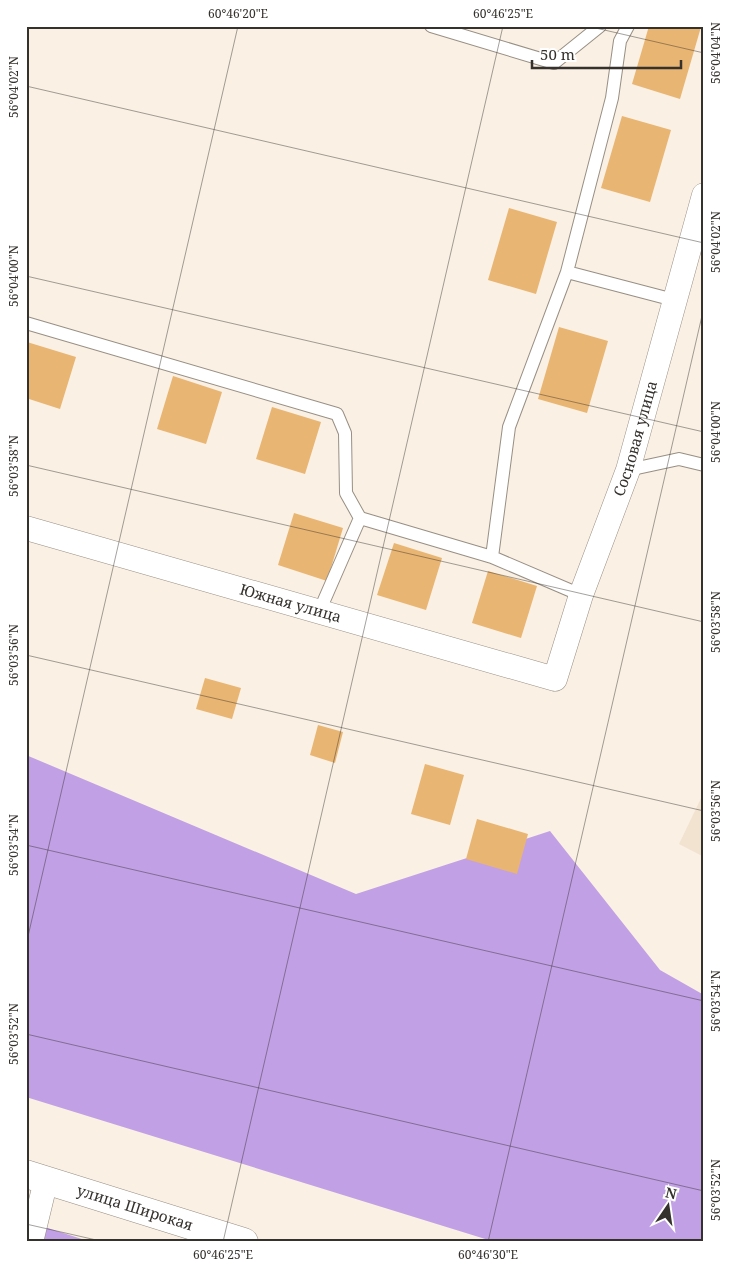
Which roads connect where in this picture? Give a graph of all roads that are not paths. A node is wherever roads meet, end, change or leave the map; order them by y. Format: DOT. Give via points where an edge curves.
graph roads {
  1 [pos="431,26"];
  2 [pos="600,26"];
  3 [pos="628,26"];
  4 [pos="704,194"];
  5 [pos="567,272"];
  6 [pos="674,300"];
  7 [pos="26,323"];
  8 [pos="704,465"];
  9 [pos="628,470"];
  10 [pos="360,518"];
  11 [pos="26,528"];
  12 [pos="492,557"];
  13 [pos="581,595"];
  14 [pos="319,612"];
  15 [pos="555,679"];
  16 [pos="36,1177"];
  17 [pos="31,1242"];
  18 [pos="244,1242"];
  1 -- 2 [label="lane" via="554,62"];
  3 -- 5 [label="lane" via="620,41 612,98"];
  4 -- 6 [label="street, Сосновая улица"];
  5 -- 6 [label="lane"];
  5 -- 12 [label="lane" via="509,427"];
  6 -- 9 [label="street, Сосновая улица"];
  7 -- 10 [label="lane" via="337,414 345,433 346,493"];
  8 -- 9 [label="lane" via="679,459"];
  9 -- 13 [label="street, Сосновая улица"];
  10 -- 12 [label="lane"];
  10 -- 14 [label="lane"];
  11 -- 14 [label="street, Южная улица"];
  12 -- 13 [label="lane"];
  13 -- 15 [label="street, Сосновая улица"];
  14 -- 15 [label="street, Южная улица"];
  16 -- 17 [label="street"];
  16 -- 18 [label="main road, улица Широкая"];
}
